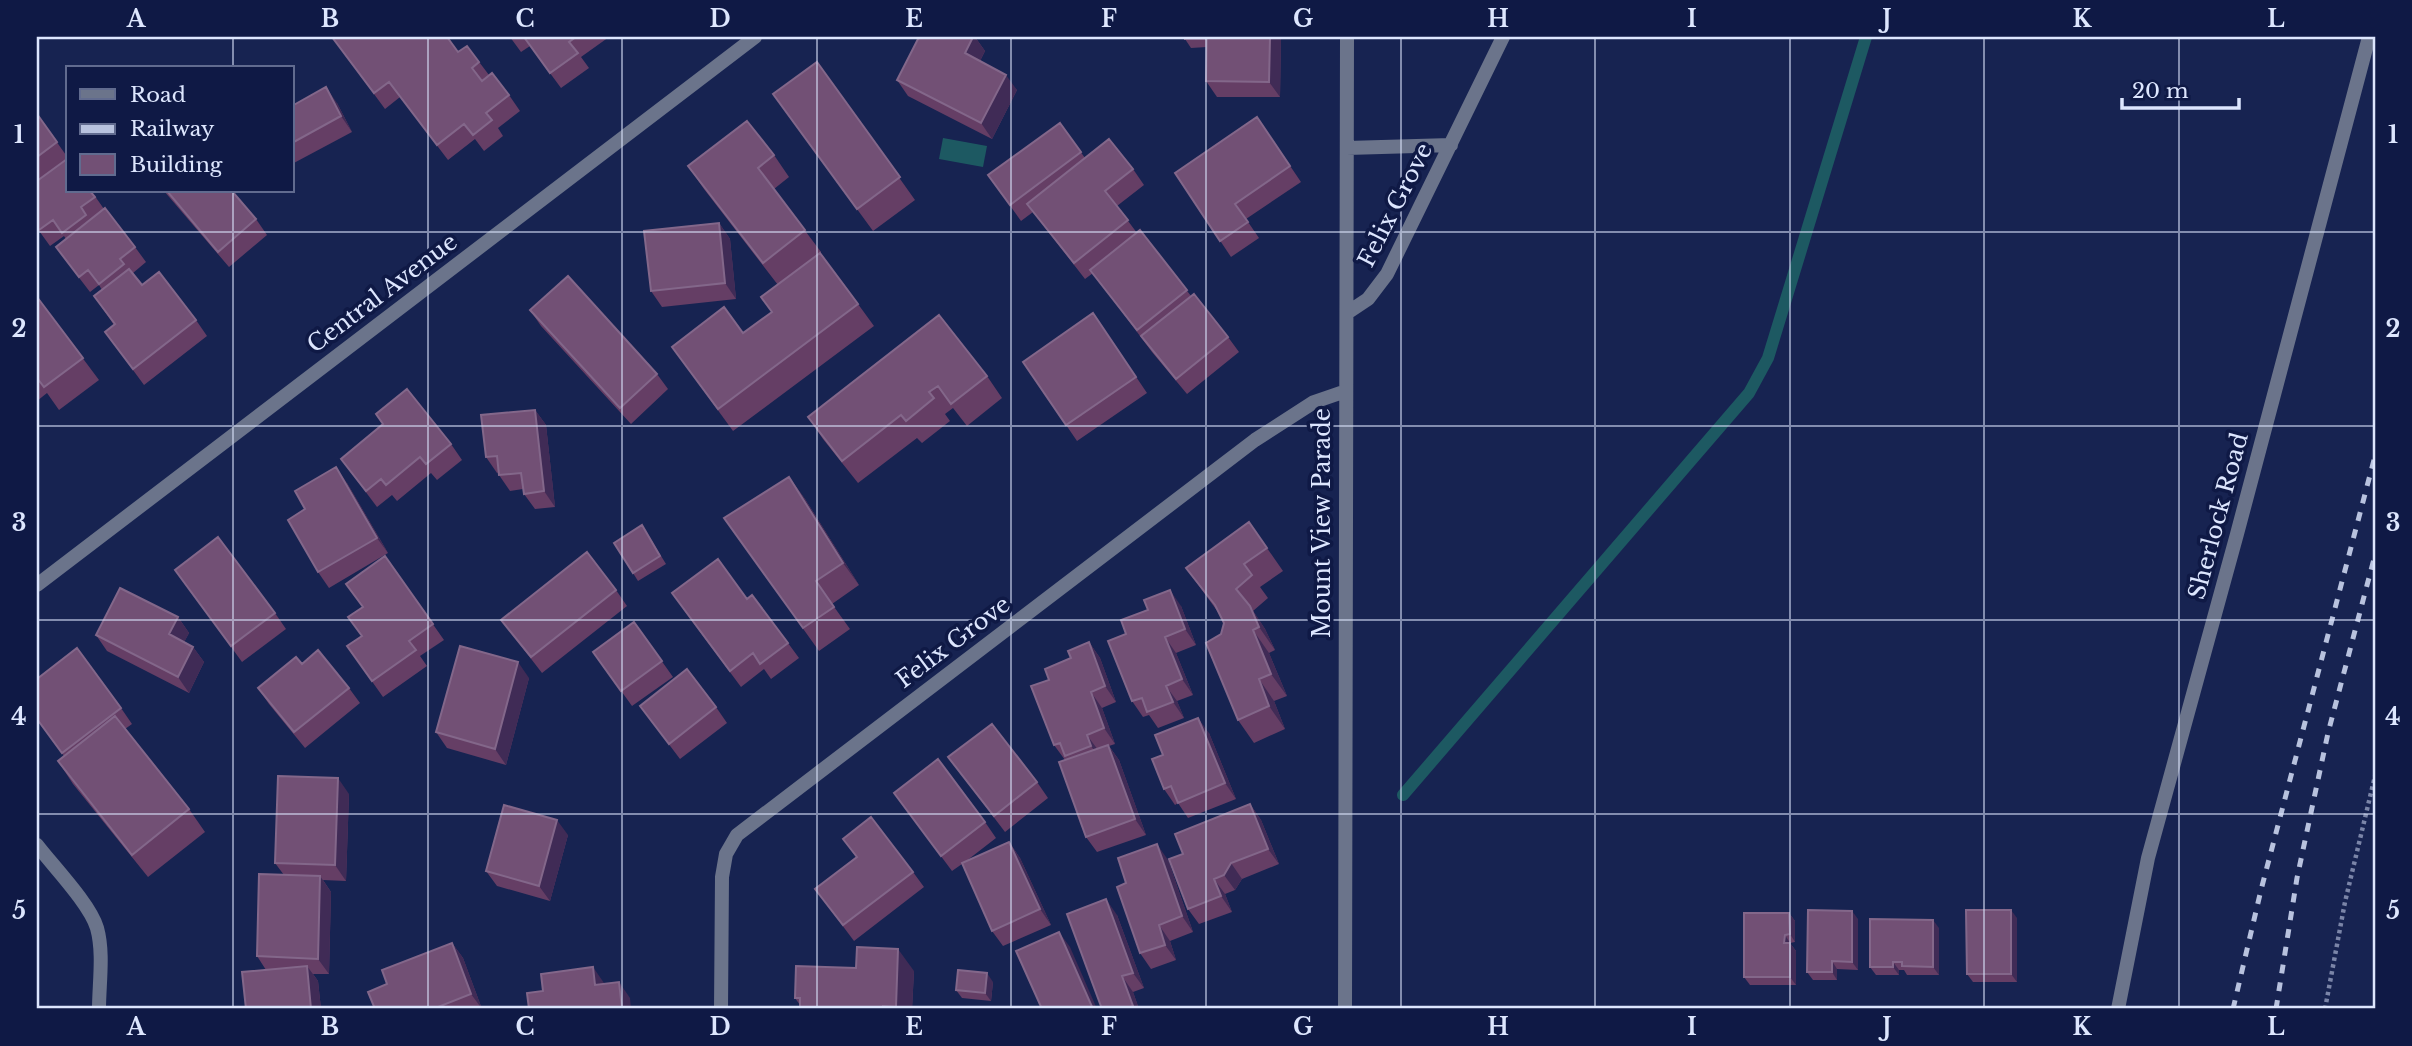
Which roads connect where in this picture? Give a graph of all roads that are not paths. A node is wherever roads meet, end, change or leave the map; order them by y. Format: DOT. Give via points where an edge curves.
graph roads {
  1 [pos="755,37"];
  2 [pos="1346,37"];
  3 [pos="1503,37"];
  4 [pos="2369,37"];
  5 [pos="1451,145"];
  6 [pos="1346,148"];
  7 [pos="1347,313"];
  8 [pos="1346,391"];
  9 [pos="37,585"];
  10 [pos="37,845"];
  11 [pos="99,1009"];
  12 [pos="721,1009"];
  13 [pos="1345,1009"];
  14 [pos="2118,1009"];
  1 -- 9 [label="street, Central Avenue"];
  2 -- 6 [label="street, Mount View Parade"];
  3 -- 5 [label="street, Felix Grove"];
  4 -- 14 [label="street, Sherlock Road" via="2148,858"];
  5 -- 6 [label="street, Felix Grove"];
  5 -- 7 [label="street, Felix Grove" via="1387,274 1368,299"];
  6 -- 7 [label="street, Mount View Parade"];
  7 -- 8 [label="street, Mount View Parade"];
  8 -- 12 [label="street, Felix Grove" via="1314,402 1255,440 737,835 726,854 722,877"];
  8 -- 13 [label="street, Mount View Parade"];
  10 -- 11 [label="street" via="84,904 97,928"];
}
